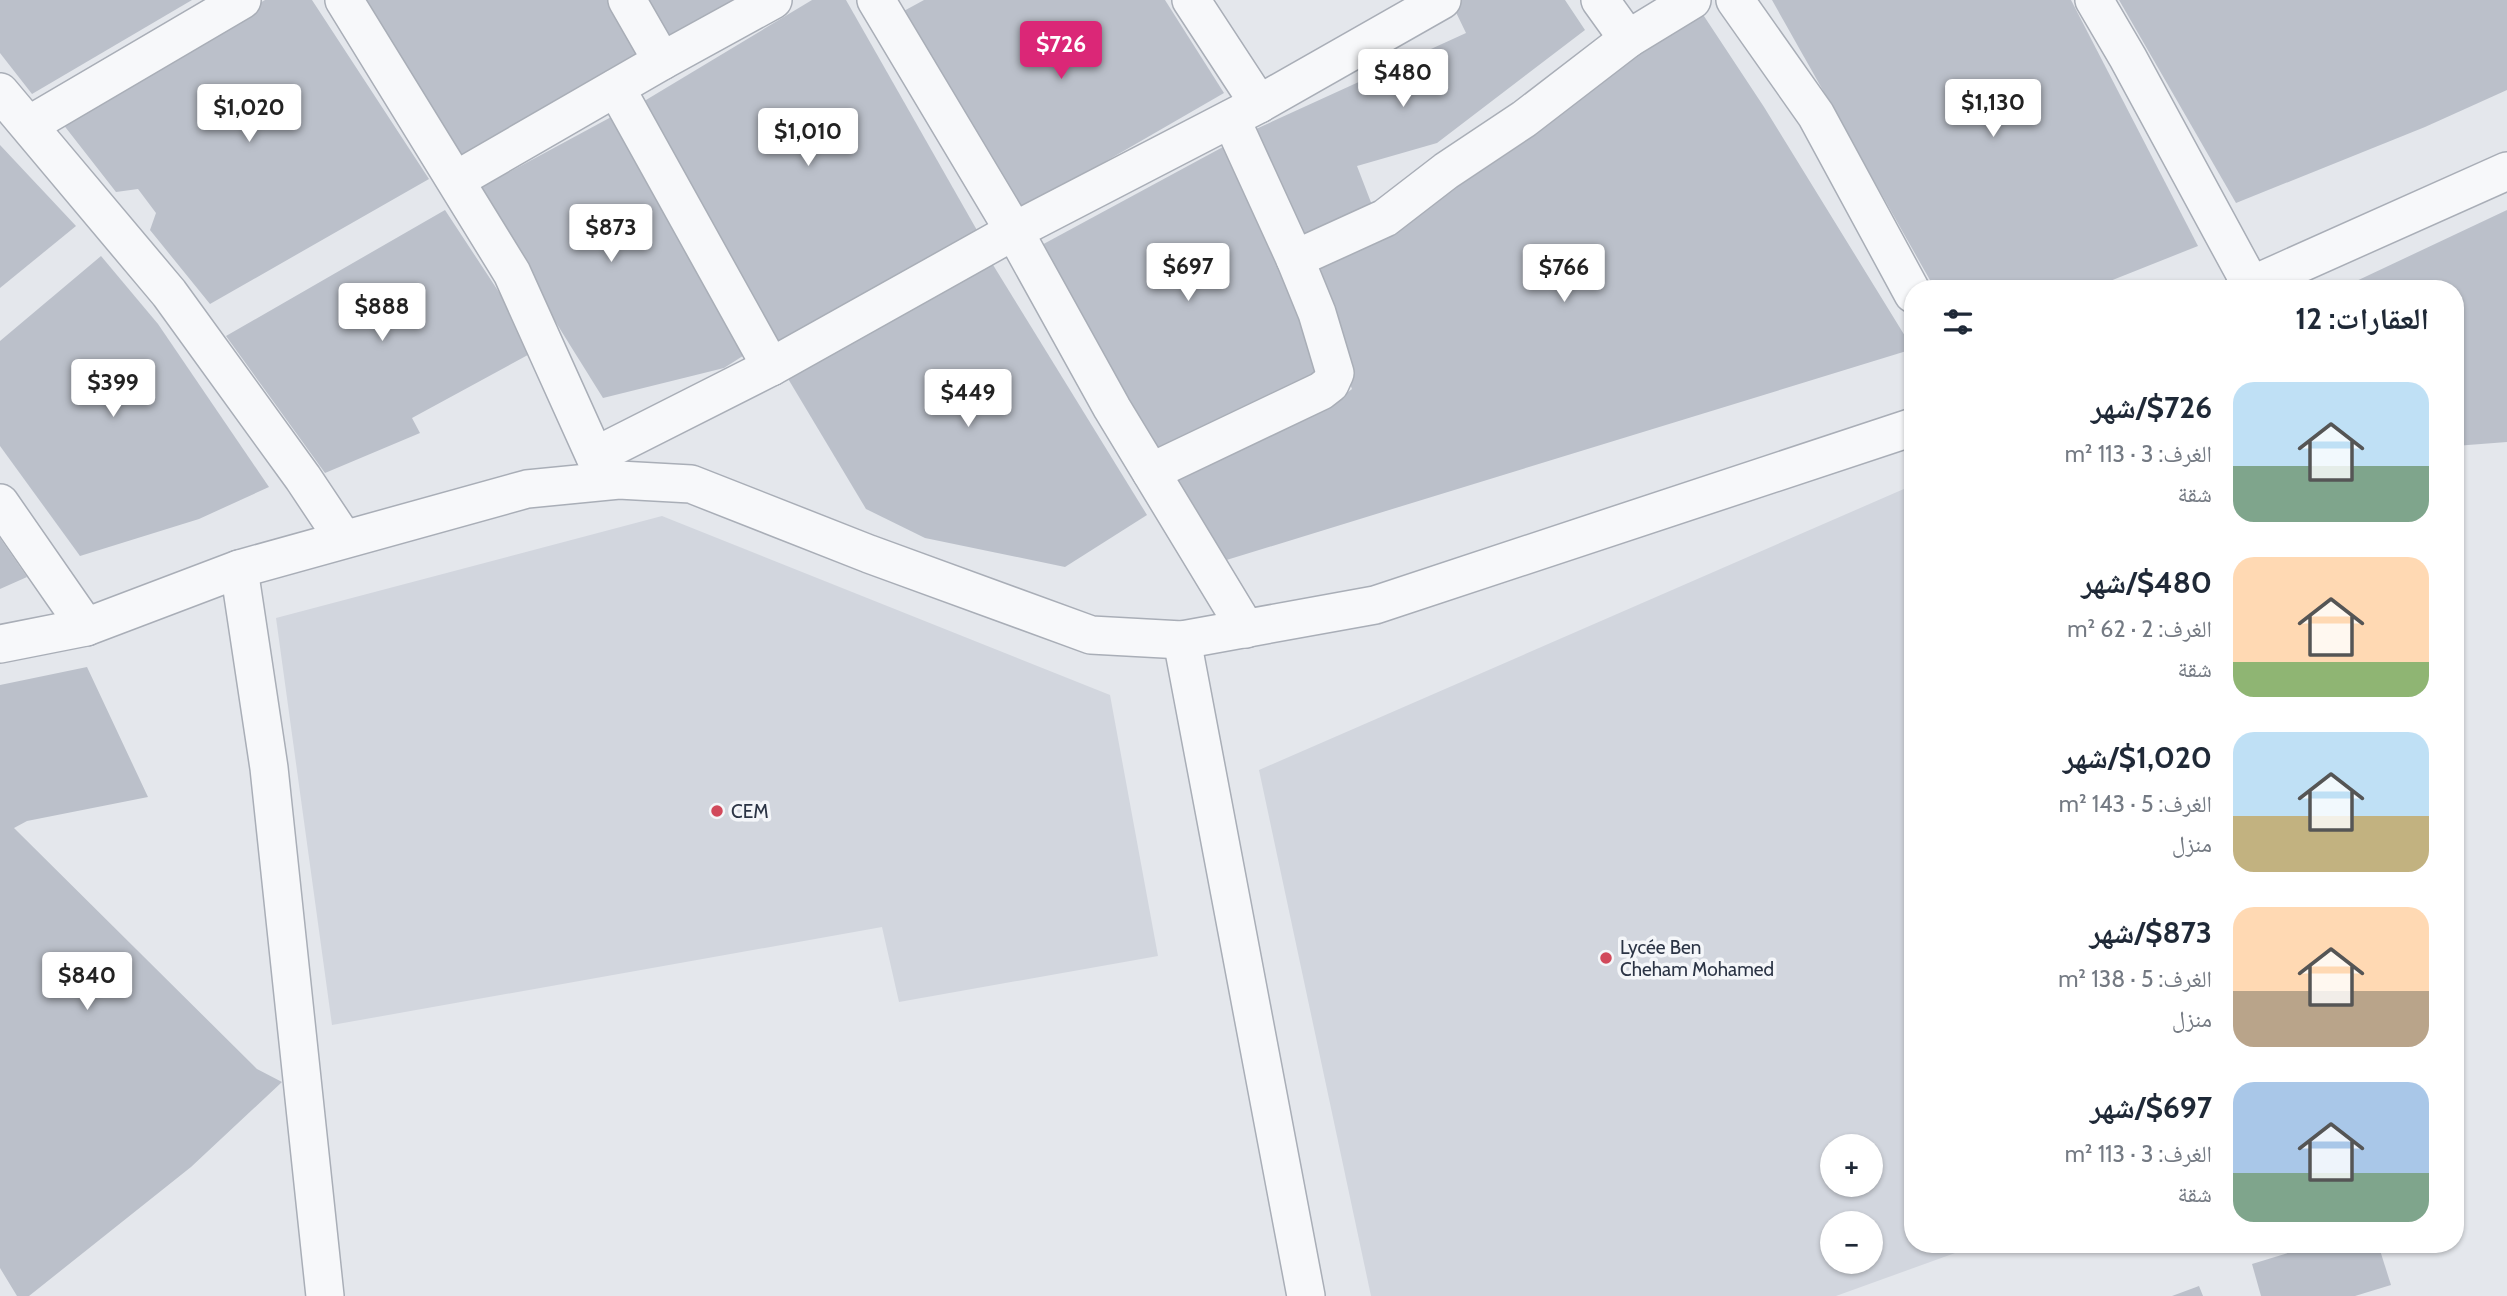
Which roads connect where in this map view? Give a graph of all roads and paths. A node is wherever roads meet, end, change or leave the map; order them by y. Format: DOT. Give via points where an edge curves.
graph roads {
  1 [pos="242,0"];
  2 [pos="344,0"];
  3 [pos="627,0"];
  4 [pos="773,0"];
  5 [pos="1191,0"];
  6 [pos="1442,0"];
  7 [pos="1600,0"];
  8 [pos="1692,0"];
  9 [pos="1735,0"];
  10 [pos="2094,0"];
  11 [pos="890,4"];
  12 [pos="1628,39"];
  13 [pos="662,61"];
  14 [pos="616,88"];
  15 [pos="0,92"];
  16 [pos="1245,112"];
  17 [pos="29,125"];
  18 [pos="2507,171"];
  19 [pos="456,180"];
  20 [pos="1014,231"];
  21 [pos="1295,259"];
  22 [pos="1906,280"];
  23 [pos="2243,280"];
  24 [pos="2263,280"];
  25 [pos="771,367"];
  26 [pos="1904,430"];
  27 [pos="600,469"];
  28 [pos="1151,472"];
  29 [pos="0,503"];
  30 [pos="342,538"];
  31 [pos="239,569"];
  32 [pos="86,627"];
  33 [pos="1245,629"];
  34 [pos="1182,640"];
  35 [pos="0,644"];
  36 [pos="325,1296"];
  37 [pos="1306,1296"];
  1 -- 17 [label="street"];
  2 -- 19 [label="street"];
  3 -- 13 [label="street"];
  4 -- 13 [label="street"];
  5 -- 16 [label="street"];
  6 -- 16 [label="street"];
  7 -- 12 [label="street"];
  8 -- 12 [label="street"];
  9 -- 22 [label="street" via="1816,115"];
  10 -- 23 [label="street"];
  11 -- 20 [label="street"];
  12 -- 21 [label="street" via="1385,218"];
  13 -- 14 [label="street"];
  14 -- 19 [label="street"];
  14 -- 25 [label="street"];
  15 -- 17 [label="street"];
  16 -- 20 [label="street"];
  16 -- 21 [label="street"];
  17 -- 30 [label="street" via="169,293"];
  18 -- 24 [label="street"];
  19 -- 27 [label="street" via="512,273"];
  20 -- 25 [label="street"];
  20 -- 28 [label="street"];
  21 -- 28 [label="street" via="1317,313 1333,379 1321,391"];
  25 -- 27 [label="street"];
  26 -- 33 [label="street" via="1375,605"];
  27 -- 30 [label="street"];
  27 -- 34 [label="street" via="619,480 691,484 1091,635"];
  28 -- 33 [label="street"];
  29 -- 32 [label="street"];
  30 -- 31 [label="street"];
  31 -- 32 [label="street"];
  31 -- 36 [label="street" via="269,768"];
  32 -- 35 [label="street"];
  33 -- 34 [label="street"];
  34 -- 37 [label="street"];
}
